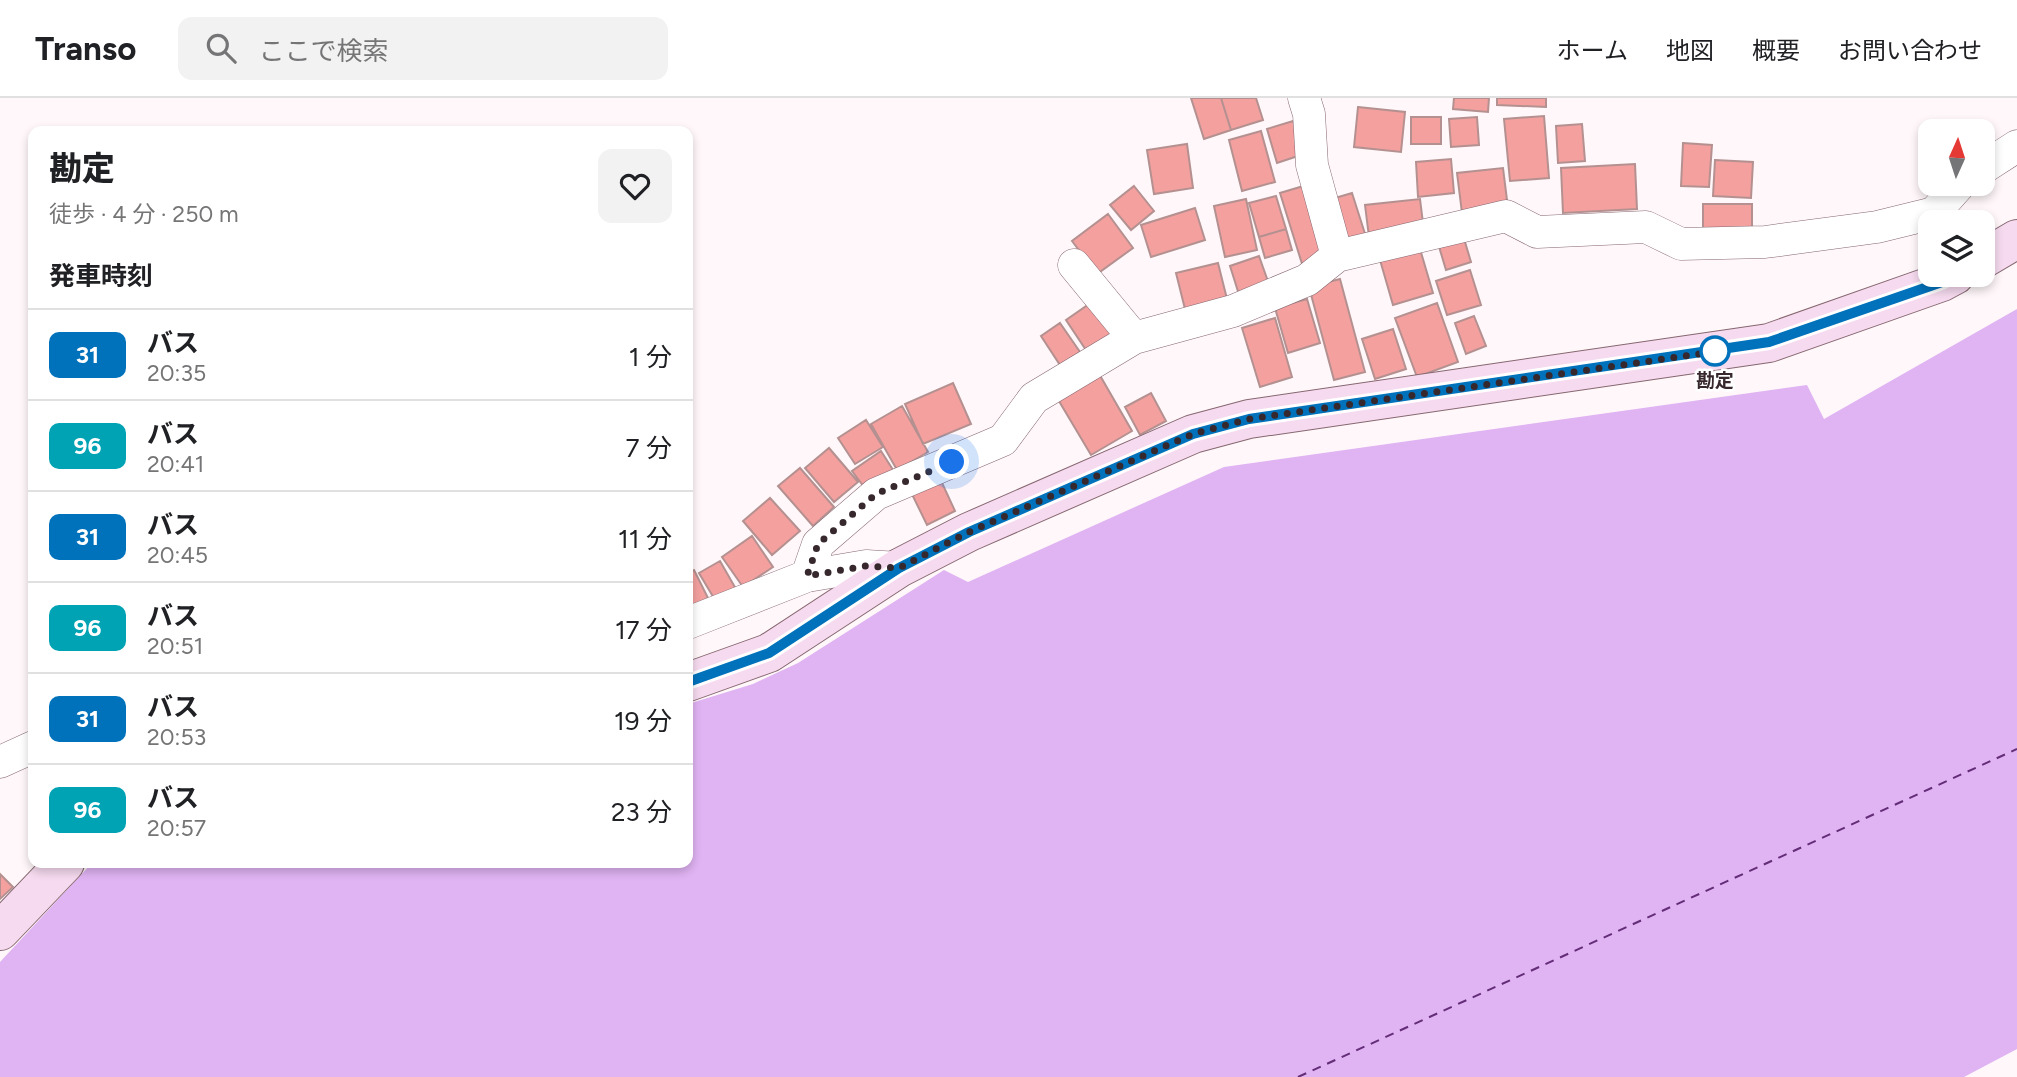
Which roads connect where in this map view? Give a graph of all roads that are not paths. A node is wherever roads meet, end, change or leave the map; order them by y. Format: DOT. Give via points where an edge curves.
graph roads {
  1 [pos="1304,98"];
  2 [pos="2017,146"];
  3 [pos="1995,160"];
  4 [pos="1950,196"];
  5 [pos="2017,239"];
  6 [pos="1995,252"];
  7 [pos="1337,256"];
  8 [pos="1074,265"];
  9 [pos="1928,287"];
  10 [pos="1134,338"];
  11 [pos="899,568"];
  12 [pos="807,576"];
  13 [pos="693,621"];
  14 [pos="693,680"];
  15 [pos="28,749"];
  16 [pos="0,762"];
  17 [pos="60,868"];
  18 [pos="0,931"];
  1 -- 7 [label="street" via="1312,164"];
  2 -- 3 [label="street"];
  4 -- 7 [label="street" via="1934,214 1877,227 1765,242 1681,244 1646,227 1537,232 1506,216"];
  5 -- 6 [label="main road"];
  7 -- 10 [label="street" via="1307,280 1233,311"];
  8 -- 10 [label="street"];
  9 -- 11 [label="main road" via="1769,342 1249,419 1193,434 969,532"];
  10 -- 12 [label="street" via="1034,398 1003,440 876,494 818,544"];
  11 -- 12 [label="street" via="866,566"];
  11 -- 14 [label="main road" via="769,653"];
  12 -- 13 [label="street"];
  15 -- 16 [label="street"];
  17 -- 18 [label="main road"];
}
